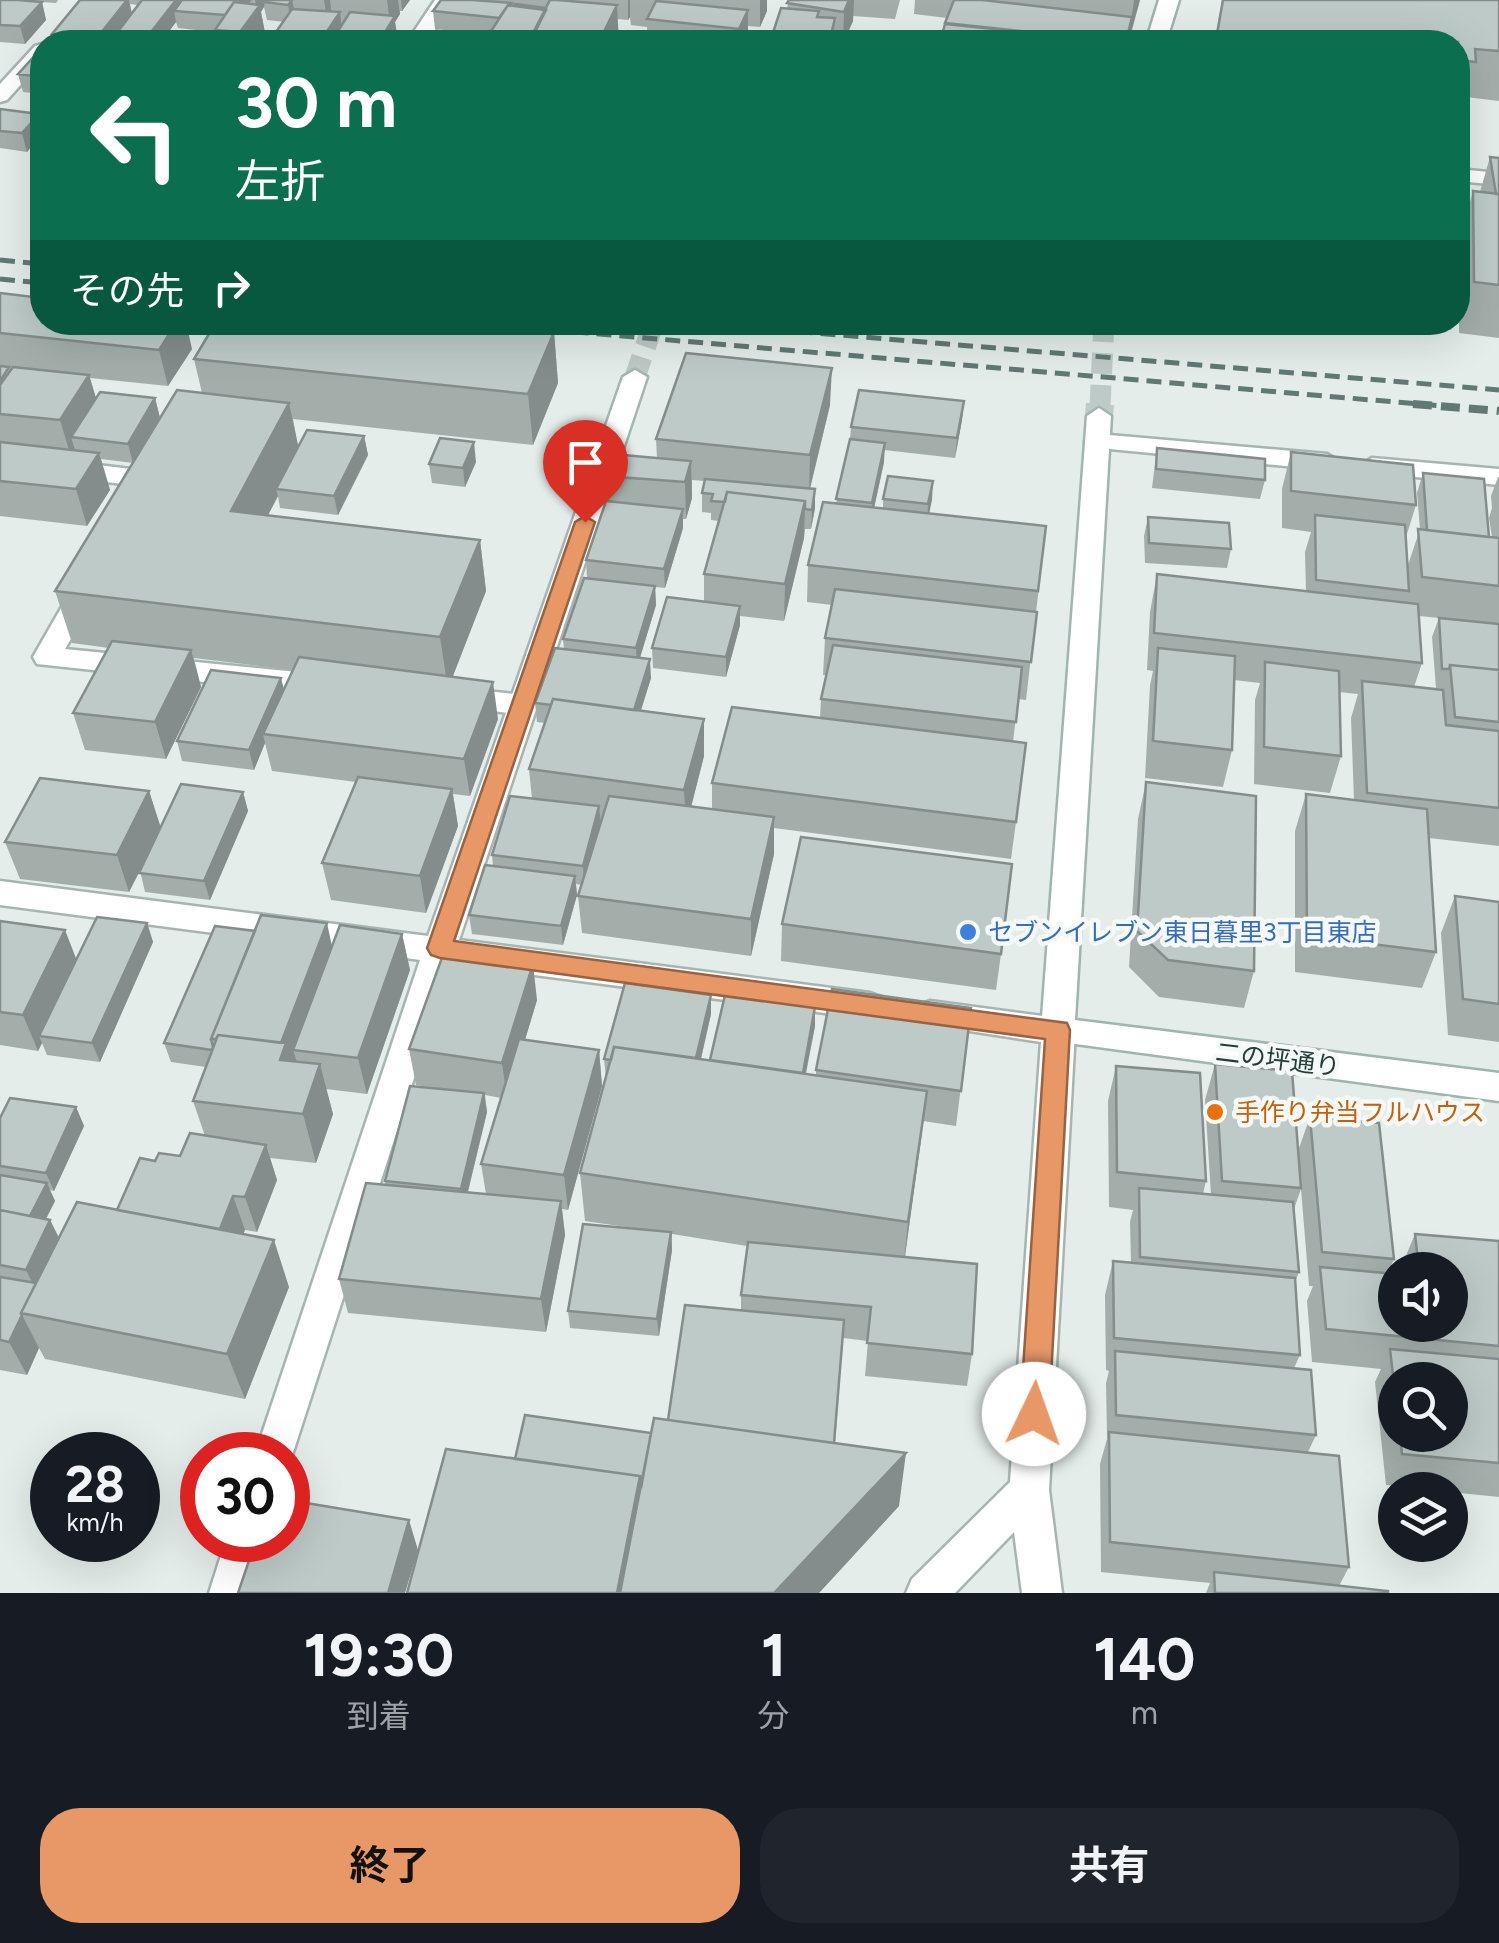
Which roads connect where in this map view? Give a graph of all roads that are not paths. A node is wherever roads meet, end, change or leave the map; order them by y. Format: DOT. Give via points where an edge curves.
graph roads {
  1 [pos="444,0"];
  2 [pos="1169,0"];
  3 [pos="424,30"];
  4 [pos="1160,30"];
  5 [pos="30,50"];
  6 [pos="0,54"];
  7 [pos="30,65"];
  8 [pos="0,96"];
  9 [pos="1470,176"];
  10 [pos="1499,179"];
  11 [pos="634,377"];
  12 [pos="164,452"];
  13 [pos="0,461"];
  14 [pos="1499,478"];
  15 [pos="147,479"];
  16 [pos="129,512"];
  17 [pos="102,560"];
  18 [pos="345,687"];
  19 [pos="424,695"];
  20 [pos="524,704"];
  21 [pos="0,893"];
  22 [pos="440,948"];
  23 [pos="1058,1030"];
  24 [pos="1499,1087"];
  25 [pos="282,1432"];
  26 [pos="1030,1490"];
  27 [pos="239,1562"];
  28 [pos="229,1593"];
  29 [pos="926,1593"];
  30 [pos="1042,1593"];
  1 -- 3 [label="street"];
  2 -- 4 [label="street"];
  5 -- 6 [label="street"];
  7 -- 8 [label="street"];
  9 -- 10 [label="street"];
  11 -- 20 [label="street"];
  12 -- 15 [label="street"];
  13 -- 15 [label="street"];
  14 -- 23 [label="street" via="1099,429"];
  15 -- 16 [label="street"];
  17 -- 18 [label="street" via="48,658"];
  19 -- 20 [label="street"];
  20 -- 22 [label="street"];
  21 -- 22 [label="street, 二の坪通り"];
  22 -- 23 [label="street, 二の坪通り"];
  22 -- 25 [label="street"];
  23 -- 24 [label="street, 二の坪通り"];
  23 -- 26 [label="street"];
  26 -- 29 [label="street"];
  26 -- 30 [label="street"];
  27 -- 28 [label="street"];
}
